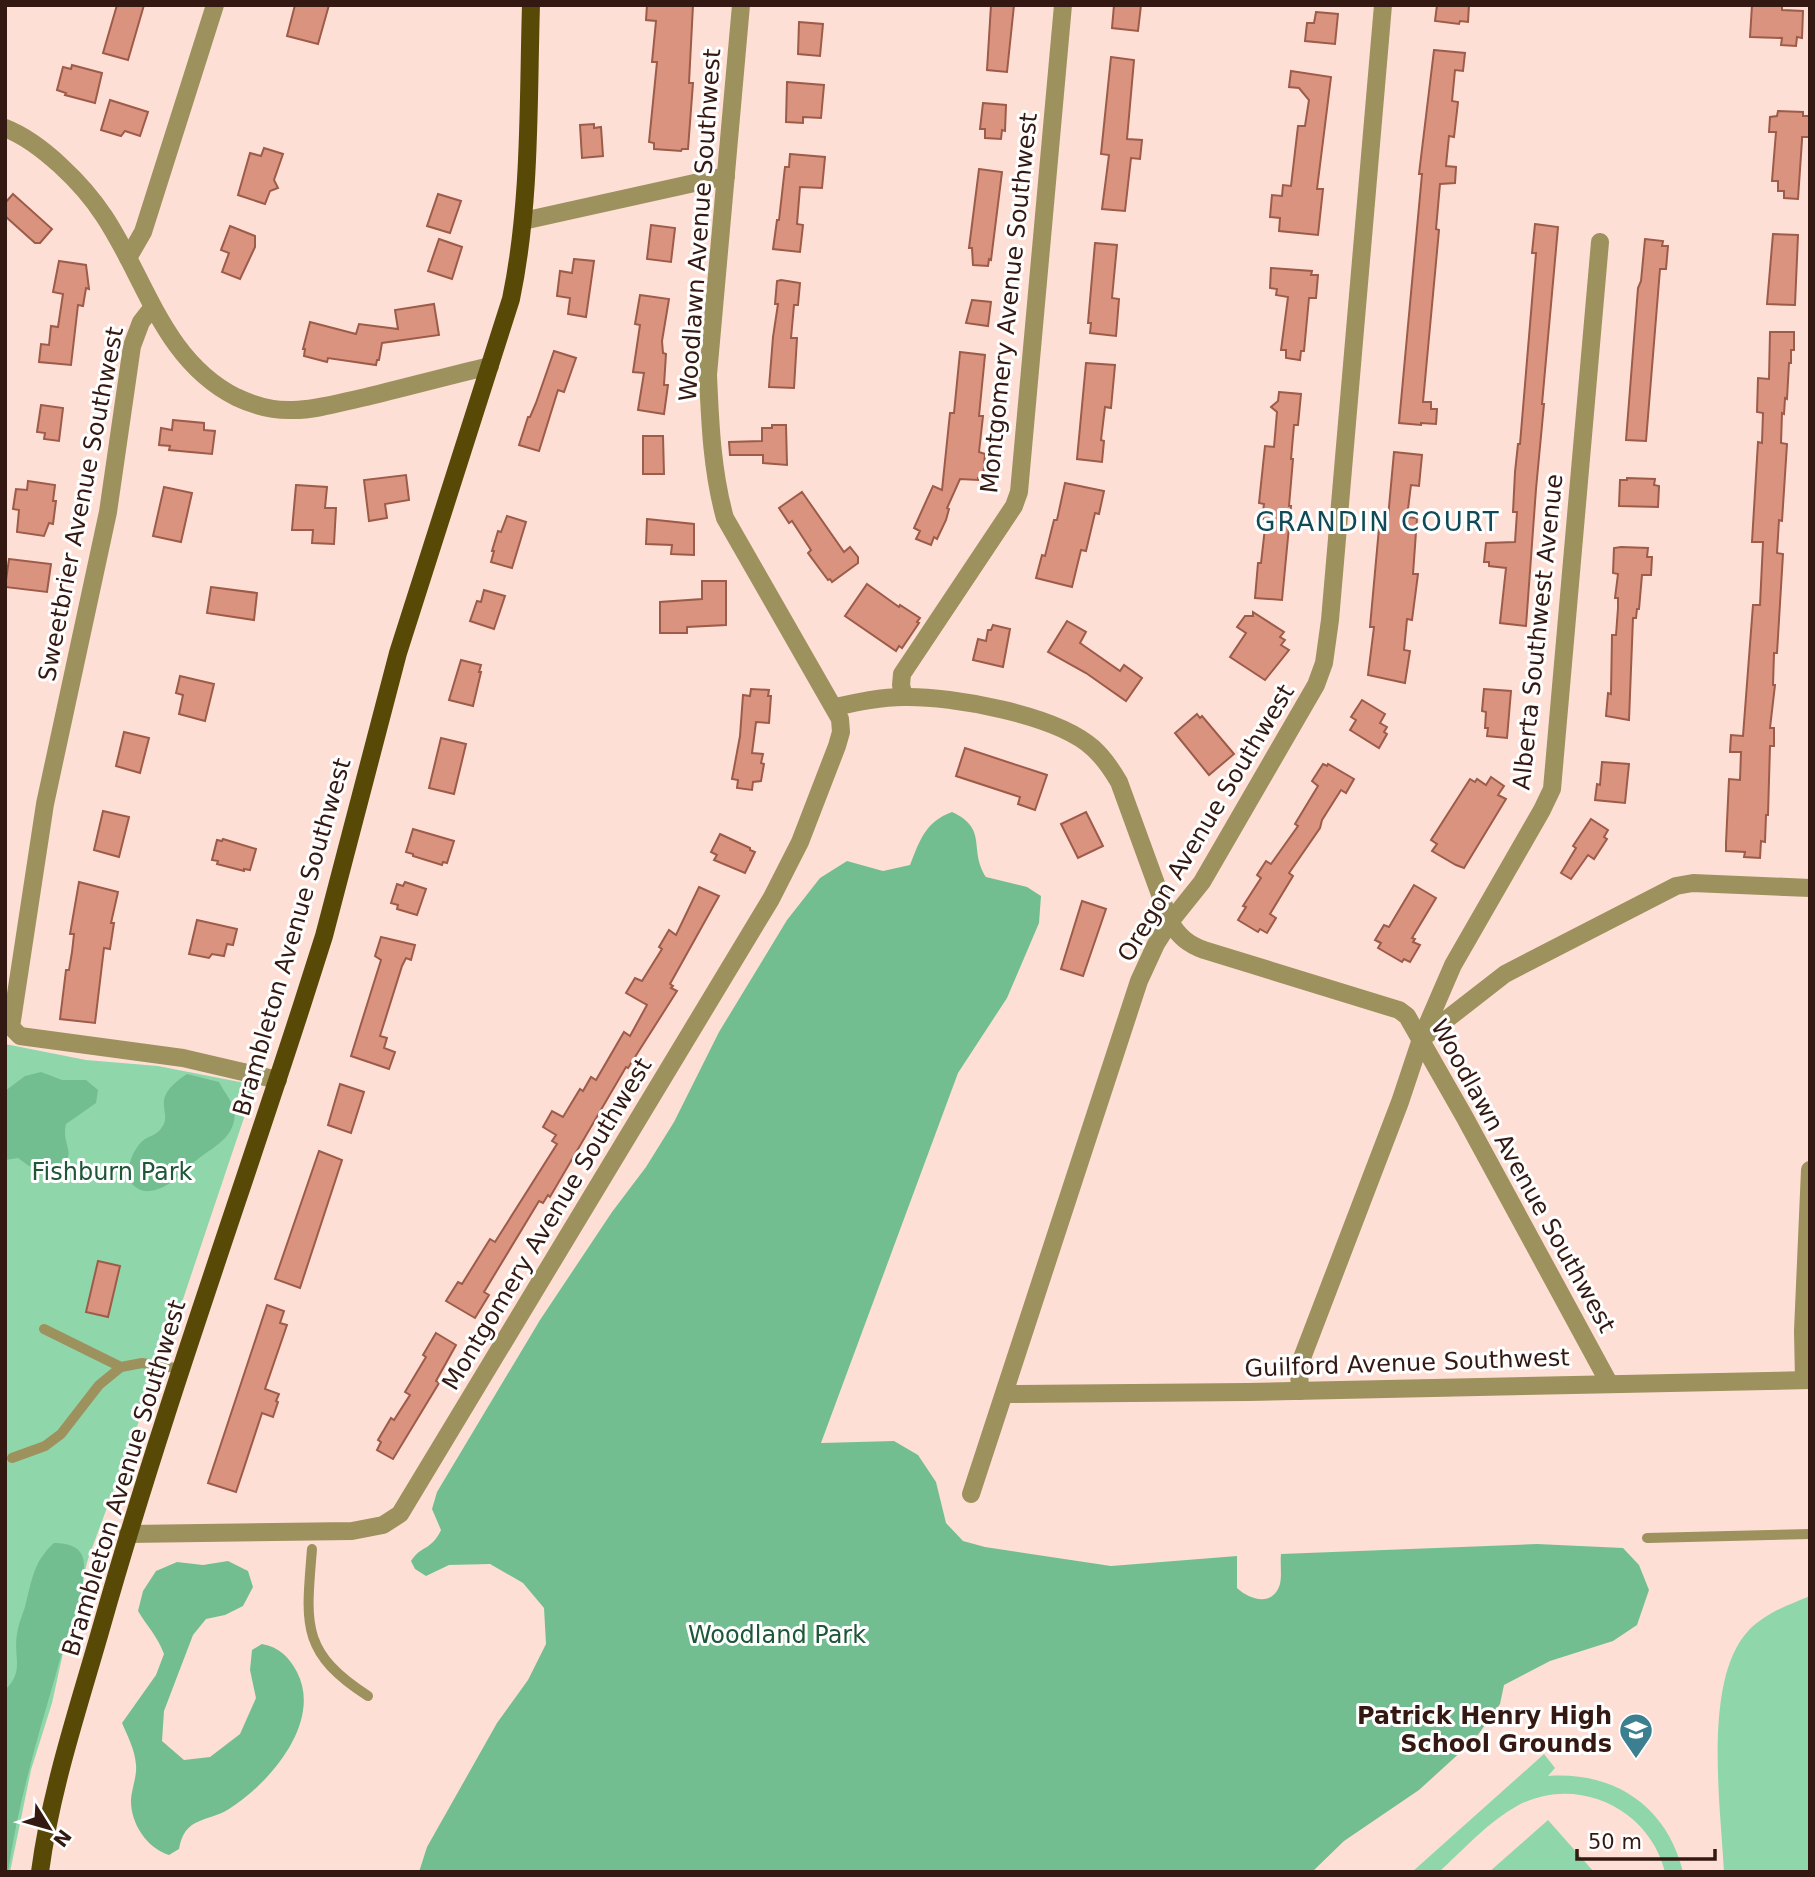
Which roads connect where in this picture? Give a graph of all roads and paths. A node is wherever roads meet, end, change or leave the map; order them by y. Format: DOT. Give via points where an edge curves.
graph roads {
  1 [pos="215,5"];
  2 [pos="531,5"];
  3 [pos="741,5"];
  4 [pos="1063,5"];
  5 [pos="1383,5"];
  6 [pos="5,128"];
  7 [pos="726,176"];
  8 [pos="523,221"];
  9 [pos="1600,242"];
  10 [pos="128,258"];
  11 [pos="152,308"];
  12 [pos="490,366"];
  13 [pos="904,697"];
  14 [pos="835,707"];
  15 [pos="1810,888"];
  16 [pos="1170,922"];
  17 [pos="1421,1039"];
  18 [pos="278,1080"];
  19 [pos="1810,1170"];
  20 [pos="44,1329"];
  21 [pos="121,1367"];
  22 [pos="182,1369"];
  23 [pos="1807,1380"];
  24 [pos="1609,1383"];
  25 [pos="1300,1391"];
  26 [pos="1006,1394"];
  27 [pos="12,1458"];
  28 [pos="971,1494"];
  29 [pos="128,1534"];
  30 [pos="1810,1534"];
  31 [pos="1647,1538"];
  32 [pos="312,1549"];
  33 [pos="368,1696"];
  34 [pos="40,1872"];
  1 -- 10 [label="street" via="143,232"];
  2 -- 8 [label="main road, Brambleton Avenue Southwest"];
  3 -- 7 [label="street, Woodlawn Avenue Southwest"];
  4 -- 13 [label="street, Montgomery Avenue Southwest" via="1019,492 902,674"];
  5 -- 16 [label="street, Oregon Avenue Southwest" via="1324,663 1316,685 1202,881"];
  6 -- 10 [label="street" via="61,167 104,216"];
  7 -- 8 [label="street"];
  7 -- 14 [label="street, Woodlawn Avenue Southwest" via="708,375 717,490 725,518"];
  8 -- 12 [label="main road, Brambleton Avenue Southwest" via="511,299"];
  9 -- 17 [label="street, Alberta Southwest Avenue" via="1552,789 1453,965"];
  10 -- 11 [label="street"];
  11 -- 12 [label="street" via="203,376 236,396 269,408 334,404"];
  11 -- 18 [label="street, Sweetbrier Avenue Southwest" via="132,346 108,512 45,804 11,1027 20,1036 183,1058"];
  12 -- 18 [label="main road, Brambleton Avenue Southwest" via="398,653 324,936"];
  13 -- 14 [label="street, Woodlawn Avenue Southwest"];
  13 -- 16 [label="street, Woodlawn Avenue Southwest" via="996,709 1051,724 1093,748 1125,795"];
  14 -- 29 [label="street, Montgomery Avenue Southwest" via="841,732 837,746 785,872 406,1507 383,1525 364,1530"];
  15 -- 17 [label="street" via="1676,886 1505,974"];
  16 -- 17 [label="street, Woodlawn Avenue Southwest" via="1178,935 1204,950 1399,1010"];
  16 -- 26 [label="street, Oregon Avenue Southwest" via="1135,994"];
  17 -- 24 [label="street, Woodlawn Avenue Southwest"];
  17 -- 25 [label="street, Alberta Southwest Avenue" via="1301,1359"];
  18 -- 22 [label="main road, Brambleton Avenue Southwest"];
  19 -- 23 [label="street" via="1803,1331"];
  20 -- 21 [label="lane"];
  21 -- 22 [label="lane" via="142,1363"];
  21 -- 27 [label="lane" via="99,1385 61,1434 45,1446"];
  22 -- 29 [label="main road, Brambleton Avenue Southwest"];
  23 -- 24 [label="street, Guilford Avenue Southwest"];
  24 -- 25 [label="street, Guilford Avenue Southwest"];
  25 -- 26 [label="street, Guilford Avenue Southwest"];
  26 -- 28 [label="street, Oregon Avenue Southwest"];
  29 -- 34 [label="main road, Brambleton Avenue Southwest" via="61,1774"];
  30 -- 31 [label="lane"];
  32 -- 33 [label="lane" via="308,1604 315,1643 330,1667"];
}
